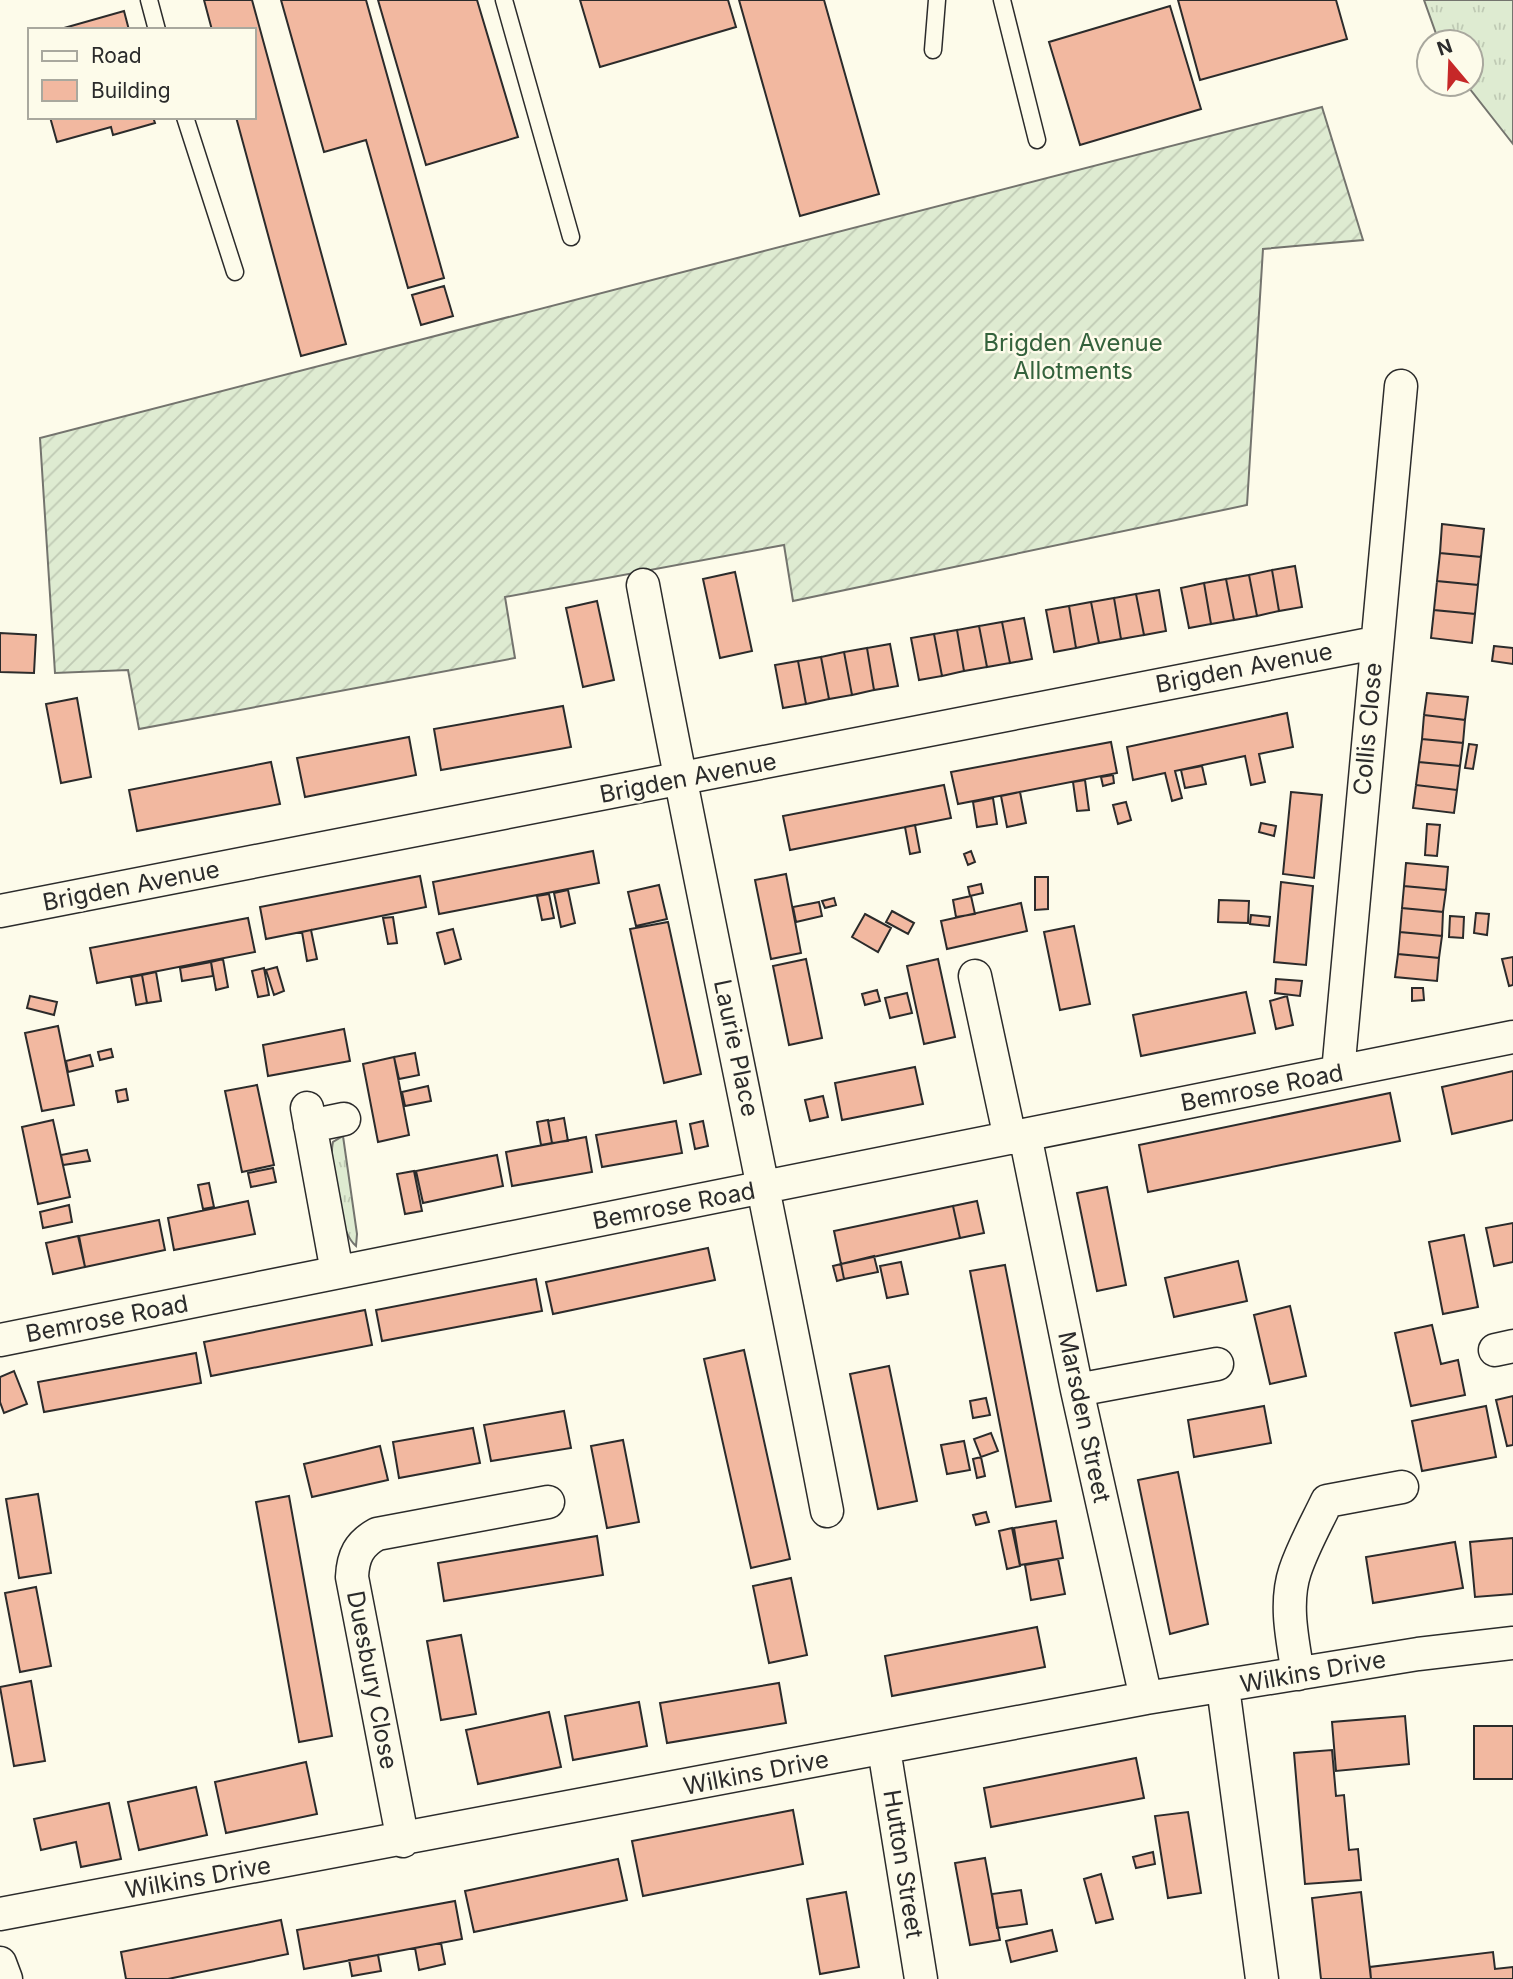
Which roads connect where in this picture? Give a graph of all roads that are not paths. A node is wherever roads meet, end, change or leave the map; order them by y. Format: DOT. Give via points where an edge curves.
graph roads {
  1 [pos="149,0"];
  2 [pos="504,0"];
  3 [pos="937,0"];
  4 [pos="1002,0"];
  5 [pos="156,28"];
  6 [pos="933,50"];
  7 [pos="186,119"];
  8 [pos="1037,140"];
  9 [pos="571,237"];
  10 [pos="235,272"];
  11 [pos="1401,386"];
  12 [pos="643,585"];
  13 [pos="1376,643"];
  14 [pos="680,780"];
  15 [pos="0,911"];
  16 [pos="975,976"];
  17 [pos="1513,1037"];
  18 [pos="1338,1072"];
  19 [pos="344,1119"];
  20 [pos="1018,1137"];
  21 [pos="765,1188"];
  22 [pos="337,1272"];
  23 [pos="0,1340"];
  24 [pos="1217,1364"];
  25 [pos="1077,1390"];
  26 [pos="1402,1486"];
  27 [pos="548,1503"];
  28 [pos="827,1511"];
  29 [pos="1513,1643"];
  30 [pos="1298,1674"];
  31 [pos="1223,1687"];
  32 [pos="1146,1698"];
  33 [pos="884,1748"];
  34 [pos="403,1841"];
  35 [pos="0,1914"];
  36 [pos="0,1963"];
  37 [pos="6,1979"];
  38 [pos="921,1979"];
  39 [pos="1262,1979"];
  1 -- 5 [label="lane"];
  2 -- 9 [label="lane"];
  3 -- 6 [label="lane"];
  4 -- 8 [label="lane"];
  7 -- 10 [label="lane"];
  11 -- 13 [label="street, Collis Close"];
  12 -- 14 [label="street, Laurie Place"];
  13 -- 14 [label="street, Brigden Avenue"];
  13 -- 18 [label="street, Collis Close"];
  14 -- 15 [label="street, Brigden Avenue"];
  14 -- 21 [label="street, Laurie Place"];
  16 -- 20 [label="street"];
  17 -- 18 [label="street, Bemrose Road"];
  18 -- 20 [label="street, Bemrose Road"];
  19 -- 22 [label="street" via="309,1117"];
  20 -- 21 [label="street, Bemrose Road"];
  20 -- 25 [label="street, Marsden Street"];
  21 -- 22 [label="street, Bemrose Road"];
  21 -- 28 [label="street, Laurie Place"];
  22 -- 23 [label="street, Bemrose Road"];
  24 -- 25 [label="street"];
  25 -- 32 [label="street, Marsden Street"];
  26 -- 30 [label="street" via="1326,1501 1294,1573 1291,1631"];
  27 -- 34 [label="street, Duesbury Close" via="377,1534 364,1542 353,1561 352,1577"];
  29 -- 30 [label="street, Wilkins Drive"];
  30 -- 31 [label="street, Wilkins Drive"];
  31 -- 32 [label="street, Wilkins Drive"];
  31 -- 39 [label="street"];
  32 -- 33 [label="street, Wilkins Drive"];
  33 -- 34 [label="street, Wilkins Drive"];
  33 -- 38 [label="street, Hutton Street"];
  34 -- 35 [label="street, Wilkins Drive"];
  36 -- 37 [label="street"];
}
